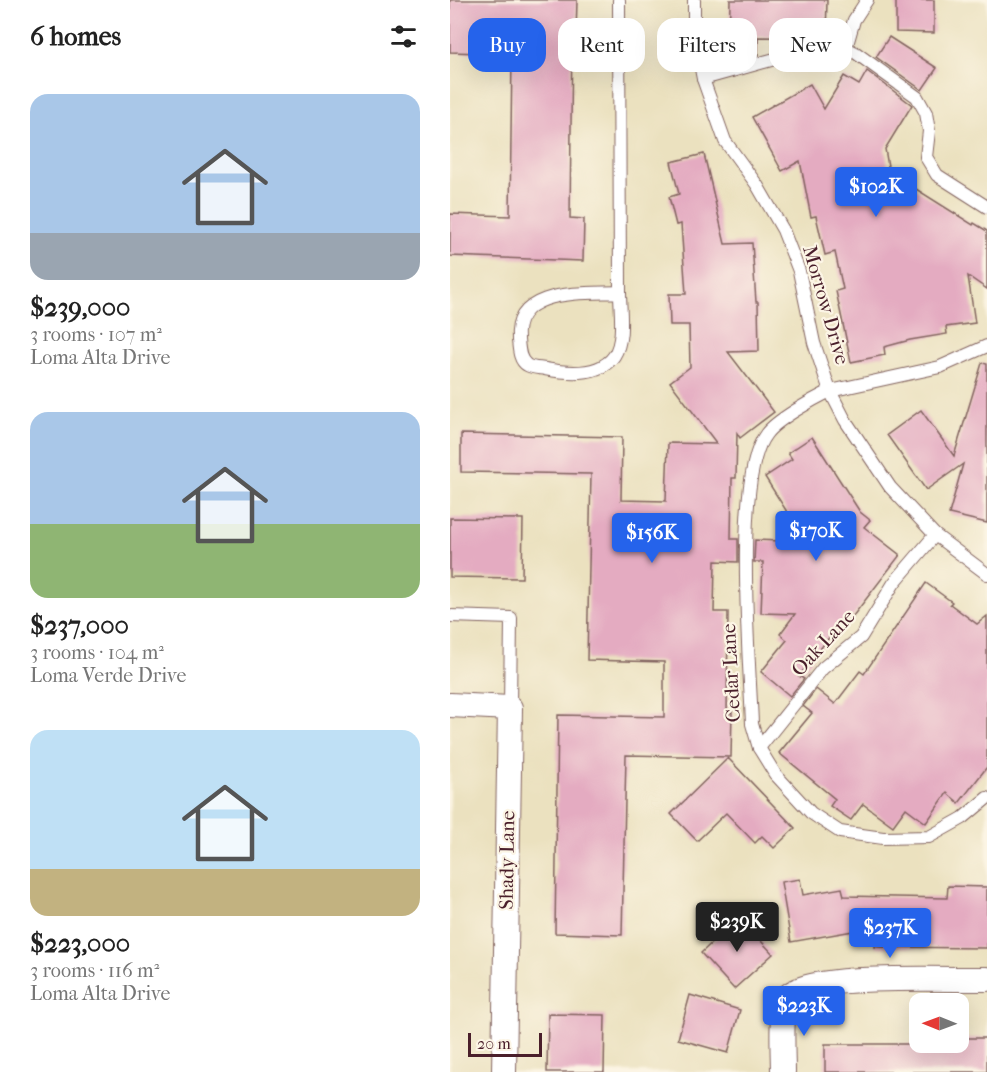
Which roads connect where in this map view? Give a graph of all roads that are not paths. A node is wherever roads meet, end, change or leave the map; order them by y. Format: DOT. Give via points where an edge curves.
graph roads {
  1 [pos="619,0"];
  2 [pos="694,0"];
  3 [pos="867,0"];
  4 [pos="852,27"];
  5 [pos="852,51"];
  6 [pos="769,61"];
  7 [pos="703,79"];
  8 [pos="987,207"];
  9 [pos="620,292"];
  10 [pos="987,346"];
  11 [pos="830,390"];
  12 [pos="935,535"];
  13 [pos="987,574"];
  14 [pos="450,616"];
  15 [pos="450,705"];
  16 [pos="510,708"];
  17 [pos="759,748"];
  18 [pos="987,798"];
  19 [pos="987,979"];
  20 [pos="504,1072"];
  21 [pos="783,1072"];
  1 -- 9 [label="lane"];
  2 -- 7 [label="lane, Morrow Drive" via="694,32"];
  3 -- 4 [label="lane"];
  5 -- 8 [label="lane" via="917,98 926,113 929,131 926,157 937,175"];
  6 -- 7 [label="lane"];
  7 -- 11 [label="lane, Morrow Drive" via="725,141 783,230 799,271 814,343"];
  9 -- 9 [label="lane" via="620,332 615,354 608,362 586,371 563,372 527,365 520,357 520,320 538,301"];
  10 -- 11 [label="lane, Morrow Drive" via="940,368"];
  11 -- 12 [label="lane, Morrow Drive" via="844,420 890,488"];
  11 -- 17 [label="lane, Cedar Lane" via="766,434 756,453 749,485 746,550 751,701"];
  12 -- 13 [label="lane, Morrow Drive"];
  12 -- 17 [label="lane, Oak Lane" via="894,583 861,637 823,668"];
  14 -- 16 [label="lane" via="511,618"];
  15 -- 16 [label="street"];
  16 -- 20 [label="street, Shady Lane"];
  17 -- 18 [label="lane, Cedar Lane" via="775,774 811,813 840,832 883,838 929,837 963,818"];
  19 -- 21 [label="street" via="842,980 799,988 787,998 783,1015"];
}
